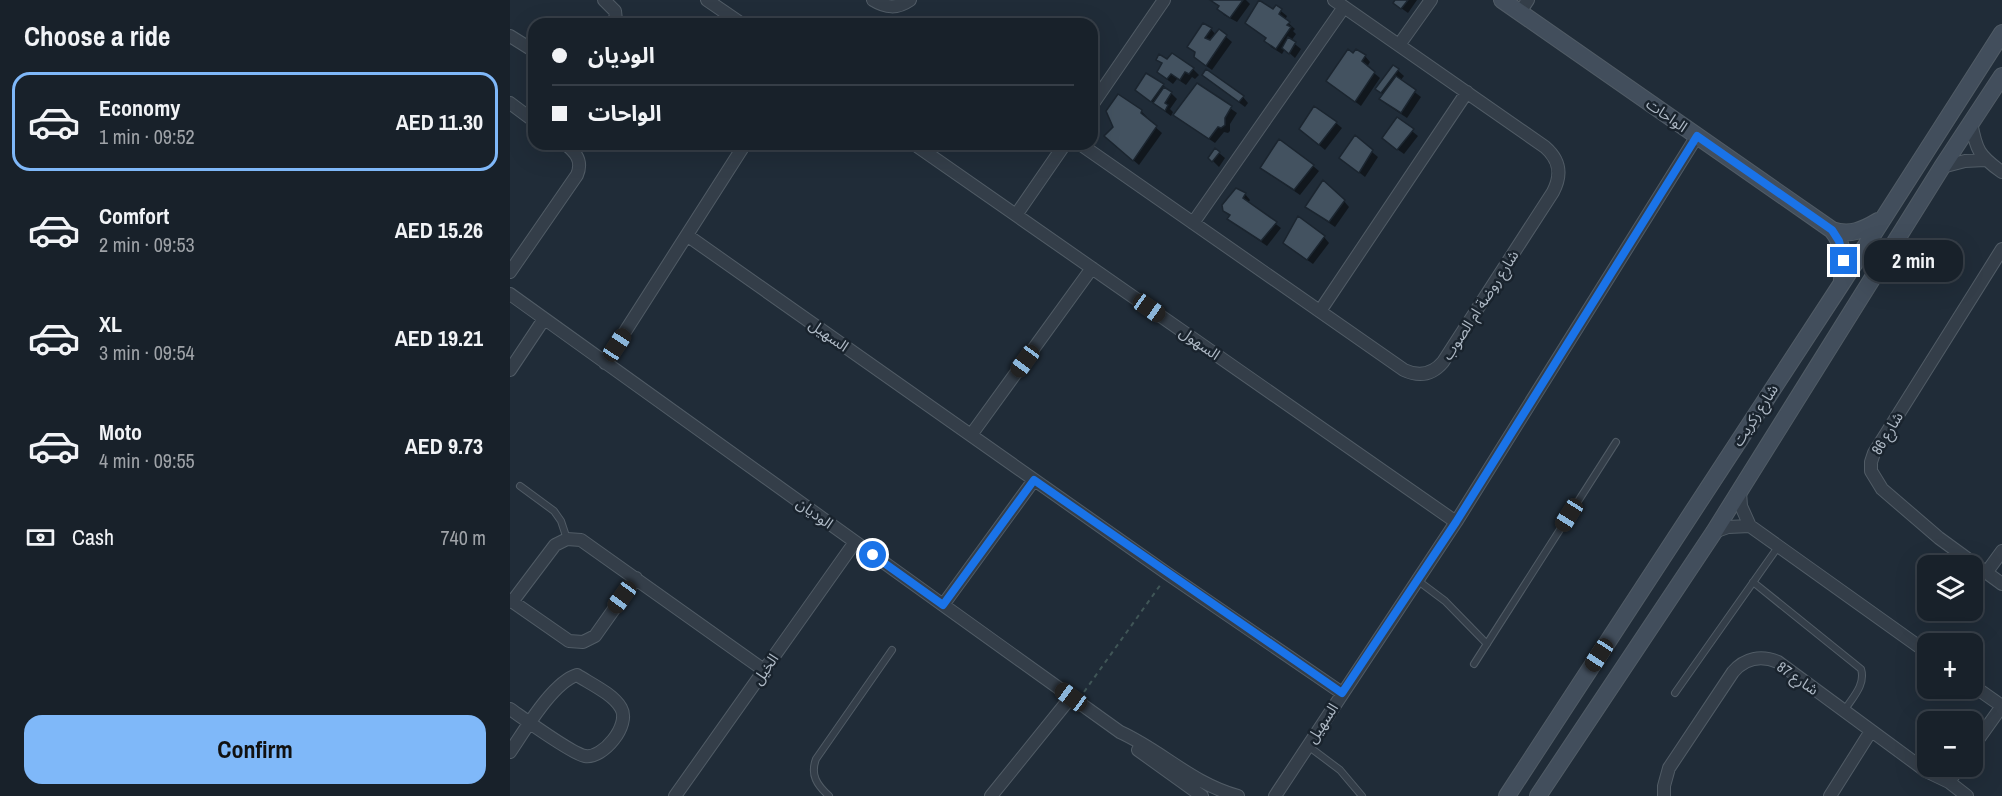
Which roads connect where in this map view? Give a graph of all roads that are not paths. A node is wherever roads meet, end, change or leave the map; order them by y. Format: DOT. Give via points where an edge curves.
graph roads {
  1 [pos="604,0"];
  2 [pos="707,0"];
  3 [pos="873,0"];
  4 [pos="910,0"];
  5 [pos="1164,0"];
  6 [pos="1431,0"];
  7 [pos="1502,0"];
  8 [pos="1339,3"];
  9 [pos="1524,6"];
  10 [pos="616,18"];
  11 [pos="733,18"];
  12 [pos="2002,33"];
  13 [pos="510,36"];
  14 [pos="1399,45"];
  15 [pos="528,47"];
  16 [pos="2002,76"];
  17 [pos="1467,92"];
  18 [pos="1098,96"];
  19 [pos="510,103"];
  20 [pos="528,116"];
  21 [pos="1971,122"];
  22 [pos="1697,136"];
  23 [pos="573,150"];
  24 [pos="737,150"];
  25 [pos="923,150"];
  26 [pos="1061,150"];
  27 [pos="1089,150"];
  28 [pos="1985,160"];
  29 [pos="1942,166"];
  30 [pos="2002,172"];
  31 [pos="1016,215"];
  32 [pos="1882,219"];
  33 [pos="1193,223"];
  34 [pos="1832,230"];
  35 [pos="688,236"];
  36 [pos="2002,249"];
  37 [pos="1092,268"];
  38 [pos="510,272"];
  39 [pos="1842,283"];
  40 [pos="510,294"];
  41 [pos="1320,311"];
  42 [pos="544,319"];
  43 [pos="605,363"];
  44 [pos="510,370"];
  45 [pos="971,435"];
  46 [pos="1616,441"];
  47 [pos="1034,480"];
  48 [pos="520,486"];
  49 [pos="1740,492"];
  50 [pos="1456,522"];
  51 [pos="1750,526"];
  52 [pos="1714,532"];
  53 [pos="567,539"];
  54 [pos="855,542"];
  55 [pos="1778,546"];
  56 [pos="2002,551"];
  57 [pos="1986,573"];
  58 [pos="636,578"];
  59 [pos="1417,580"];
  60 [pos="1753,582"];
  61 [pos="2002,584"];
  62 [pos="511,601"];
  63 [pos="943,605"];
  64 [pos="1487,644"];
  65 [pos="1917,645"];
  66 [pos="892,650"];
  67 [pos="1474,664"];
  68 [pos="764,670"];
  69 [pos="1342,693"];
  70 [pos="1675,693"];
  71 [pos="1983,693"];
  72 [pos="1074,699"];
  73 [pos="2002,706"];
  74 [pos="510,709"];
  75 [pos="1844,711"];
  76 [pos="530,723"];
  77 [pos="1871,731"];
  78 [pos="1120,732"];
  79 [pos="1983,733"];
  80 [pos="1307,746"];
  81 [pos="510,752"];
  82 [pos="1952,777"];
  83 [pos="1949,782"];
  84 [pos="675,796"];
  85 [pos="829,796"];
  86 [pos="991,796"];
  87 [pos="1202,796"];
  88 [pos="1238,796"];
  89 [pos="1275,796"];
  90 [pos="1362,796"];
  91 [pos="1507,796"];
  92 [pos="1538,796"];
  93 [pos="1664,796"];
  94 [pos="1830,796"];
  95 [pos="1967,796"];
  1 -- 10 [label="street" via="615,11"];
  2 -- 11 [label="street"];
  3 -- 4 [label="street" via="890,7"];
  5 -- 18 [label="street"];
  6 -- 14 [label="street"];
  7 -- 9 [label="street, الواحات"];
  8 -- 14 [label="street, شارع روضة ام الصوب"];
  8 -- 33 [label="street"];
  9 -- 22 [label="street, الواحات"];
  12 -- 32 [label="street, شارع زكريت"];
  13 -- 15 [label="street"];
  14 -- 17 [label="street, شارع روضة ام الصوب"];
  16 -- 21 [label="street, شارع زكريت"];
  17 -- 41 [label="street"];
  17 -- 41 [label="street, شارع روضة ام الصوب" via="1551,153 1559,177 1443,362 1432,372 1410,373"];
  19 -- 20 [label="street"];
  21 -- 28 [label="street"];
  21 -- 29 [label="street, شارع زكريت"];
  22 -- 34 [label="street, الواحات"];
  22 -- 50 [label="street"];
  23 -- 38 [label="street" via="579,160 577,175"];
  24 -- 35 [label="street"];
  25 -- 31 [label="street, السهول"];
  26 -- 31 [label="street"];
  27 -- 33 [label="street, شارع روضة ام الصوب"];
  28 -- 29 [label="street"];
  28 -- 30 [label="street"];
  29 -- 49 [label="street, شارع زكريت"];
  31 -- 37 [label="street, السهول"];
  32 -- 34 [label="street" via="1852,233"];
  32 -- 39 [label="street, شارع زكريت"];
  33 -- 41 [label="street, شارع روضة ام الصوب"];
  34 -- 39 [label="street" via="1843,254"];
  35 -- 43 [label="street"];
  35 -- 45 [label="street, السهيل"];
  36 -- 57 [label="street, شارع 86" via="1870,462 1882,489"];
  37 -- 45 [label="street"];
  37 -- 50 [label="street, السهول"];
  39 -- 91 [label="street, شارع زكريت"];
  40 -- 42 [label="street, الوديان"];
  42 -- 43 [label="street, الوديان"];
  42 -- 44 [label="street"];
  43 -- 54 [label="street, الوديان"];
  45 -- 47 [label="street, السهيل"];
  46 -- 64 [label="lane"];
  47 -- 63 [label="street"];
  47 -- 69 [label="street, السهيل"];
  48 -- 53 [label="lane" via="554,511"];
  49 -- 51 [label="street"];
  49 -- 52 [label="street, شارع زكريت"];
  50 -- 59 [label="street"];
  51 -- 52 [label="street"];
  51 -- 55 [label="street"];
  52 -- 92 [label="street, شارع زكريت"];
  53 -- 58 [label="street" via="581,540"];
  53 -- 62 [label="street" via="555,545"];
  54 -- 63 [label="street, الوديان"];
  54 -- 68 [label="street, الخيل"];
  55 -- 60 [label="lane"];
  55 -- 65 [label="street"];
  56 -- 57 [label="street"];
  57 -- 61 [label="street, شارع 86"];
  58 -- 62 [label="street" via="595,636 583,642 569,641"];
  58 -- 68 [label="street"];
  59 -- 64 [label="lane" via="1445,601"];
  59 -- 69 [label="street"];
  60 -- 70 [label="lane"];
  60 -- 75 [label="lane" via="1861,669 1861,685"];
  63 -- 72 [label="street, الوديان"];
  64 -- 67 [label="lane"];
  66 -- 85 [label="lane" via="816,759 815,780"];
  68 -- 84 [label="street, الخيل"];
  69 -- 80 [label="street, السهيل"];
  71 -- 73 [label="street"];
  72 -- 78 [label="street, الوديان"];
  72 -- 86 [label="street"];
  73 -- 79 [label="street"];
  74 -- 76 [label="street"];
  75 -- 77 [label="street, شارع 87"];
  75 -- 93 [label="street, شارع 87" via="1778,662 1757,658 1743,663 1669,768"];
  76 -- 76 [label="street" via="582,756 593,756 605,750 623,724 623,711 616,701 577,675 559,684"];
  76 -- 81 [label="street"];
  77 -- 83 [label="street, شارع 87" via="1926,771"];
  77 -- 94 [label="street"];
  78 -- 87 [label="street, الوديان"];
  78 -- 88 [label="street, الوديان" via="1187,774"];
  80 -- 89 [label="street, السهيل"];
  80 -- 90 [label="lane" via="1348,777"];
  82 -- 83 [label="street"];
  83 -- 95 [label="street, شارع 87"];
}
